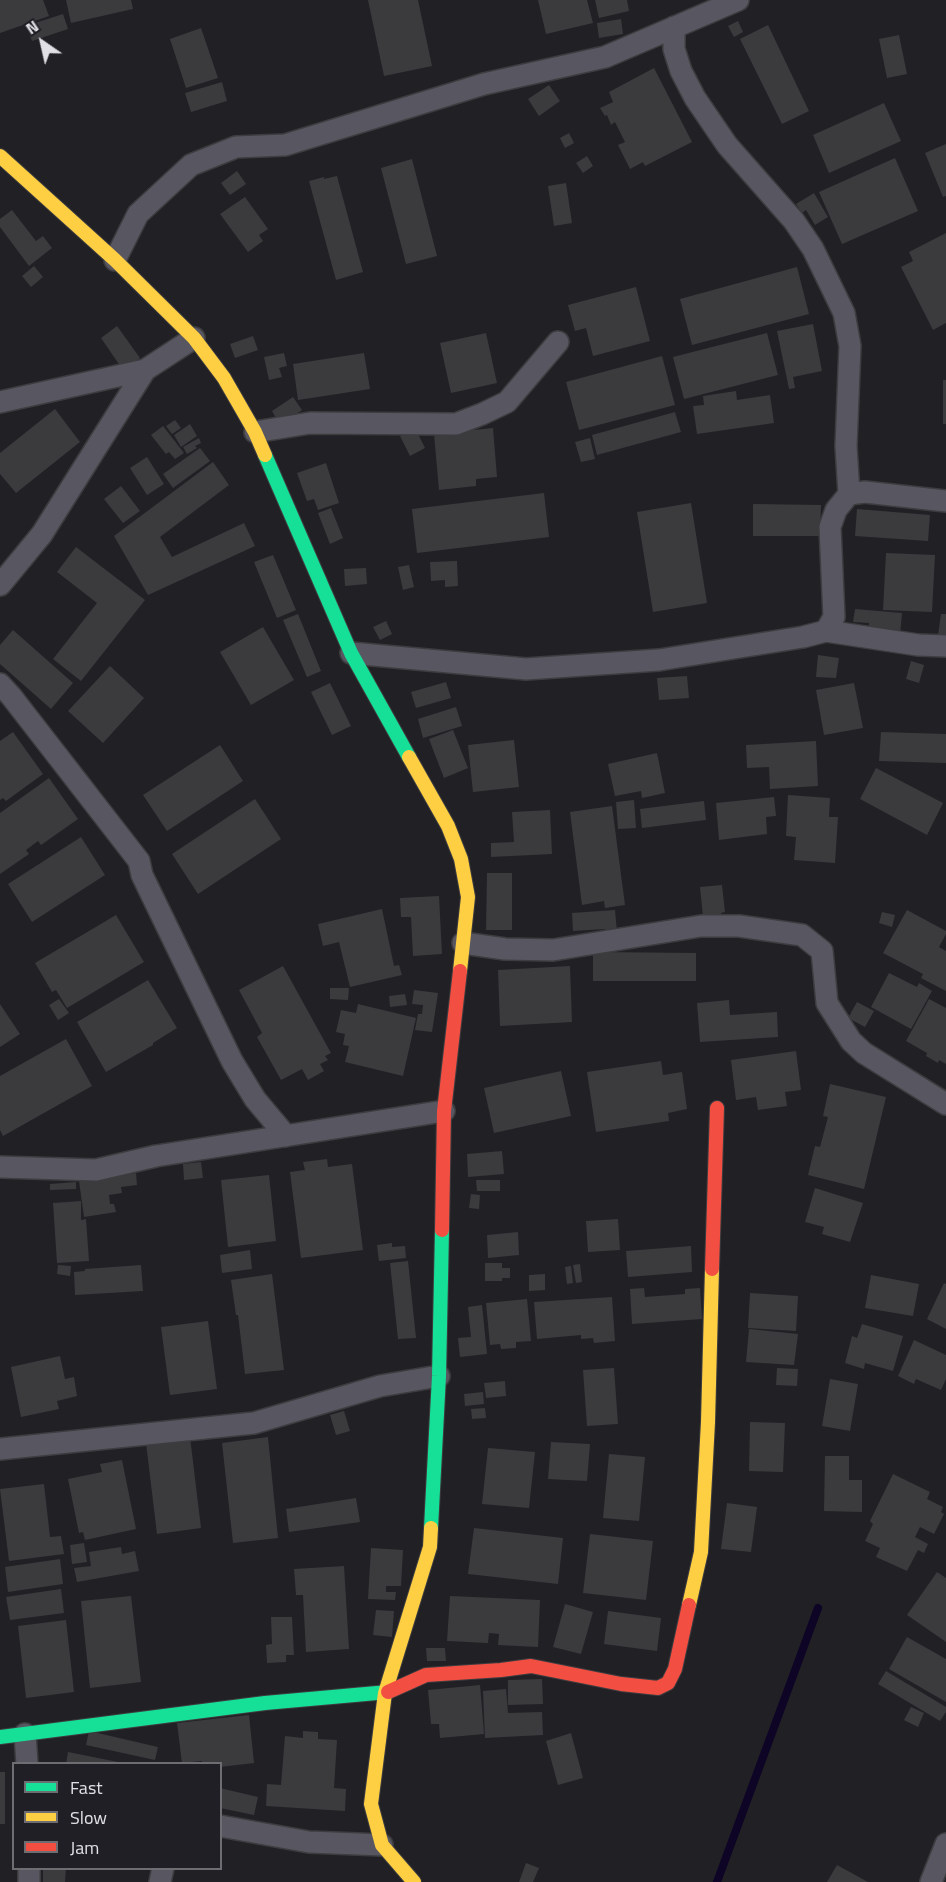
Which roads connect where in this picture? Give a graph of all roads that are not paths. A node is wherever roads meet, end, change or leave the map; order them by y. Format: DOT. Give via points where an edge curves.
graph roads {
  1 [pos="738,0"];
  2 [pos="674,27"];
  3 [pos="0,156"];
  4 [pos="115,260"];
  5 [pos="194,338"];
  6 [pos="558,342"];
  7 [pos="145,370"];
  8 [pos="0,402"];
  9 [pos="255,432"];
  10 [pos="849,494"];
  11 [pos="946,501"];
  12 [pos="0,585"];
  13 [pos="826,631"];
  14 [pos="946,646"];
  15 [pos="351,653"];
  16 [pos="0,684"];
  17 [pos="463,943"];
  18 [pos="946,1104"];
  19 [pos="717,1108"];
  20 [pos="444,1111"];
  21 [pos="286,1136"];
  22 [pos="0,1167"];
  23 [pos="439,1376"];
  24 [pos="0,1449"];
  25 [pos="385,1693"];
  26 [pos="25,1734"];
  27 [pos="0,1737"];
  28 [pos="27,1762"];
  29 [pos="222,1826"];
  30 [pos="946,1844"];
  31 [pos="382,1845"];
  32 [pos="414,1882"];
  33 [pos="931,1882"];
  1 -- 2 [label="street"];
  2 -- 4 [label="street" via="605,57 484,84 285,145 236,147 191,165 138,214"];
  2 -- 10 [label="street" via="674,49 695,98 727,146 794,220 813,249 844,313 850,346 846,446"];
  3 -- 4 [label="street"];
  4 -- 5 [label="street"];
  5 -- 7 [label="street"];
  5 -- 9 [label="street" via="224,378"];
  6 -- 9 [label="street" via="507,402 456,424 310,423"];
  7 -- 8 [label="street"];
  7 -- 12 [label="street" via="42,534"];
  9 -- 15 [label="street"];
  10 -- 11 [label="street" via="865,492"];
  10 -- 13 [label="street" via="836,510 830,526 834,618"];
  13 -- 14 [label="street"];
  13 -- 15 [label="street" via="659,660 526,669"];
  15 -- 17 [label="street" via="448,826 461,859 468,897"];
  16 -- 21 [label="street" via="139,861 142,875 232,1061 255,1099"];
  17 -- 18 [label="street" via="553,950 701,926 739,926 802,935 822,951 827,1003 851,1041"];
  17 -- 20 [label="street"];
  19 -- 25 [label="street" via="702,1552 675,1669 668,1683 658,1688 621,1684 531,1666 426,1676"];
  20 -- 21 [label="street"];
  20 -- 23 [label="street"];
  21 -- 22 [label="street" via="156,1156 96,1170"];
  23 -- 24 [label="street" via="380,1386 254,1423"];
  23 -- 25 [label="street" via="430,1547"];
  25 -- 26 [label="street" via="265,1703"];
  25 -- 31 [label="street" via="371,1804"];
  26 -- 27 [label="street"];
  26 -- 28 [label="street"];
  29 -- 31 [label="street" via="309,1842"];
  30 -- 33 [label="street"];
  31 -- 32 [label="street"];
}
